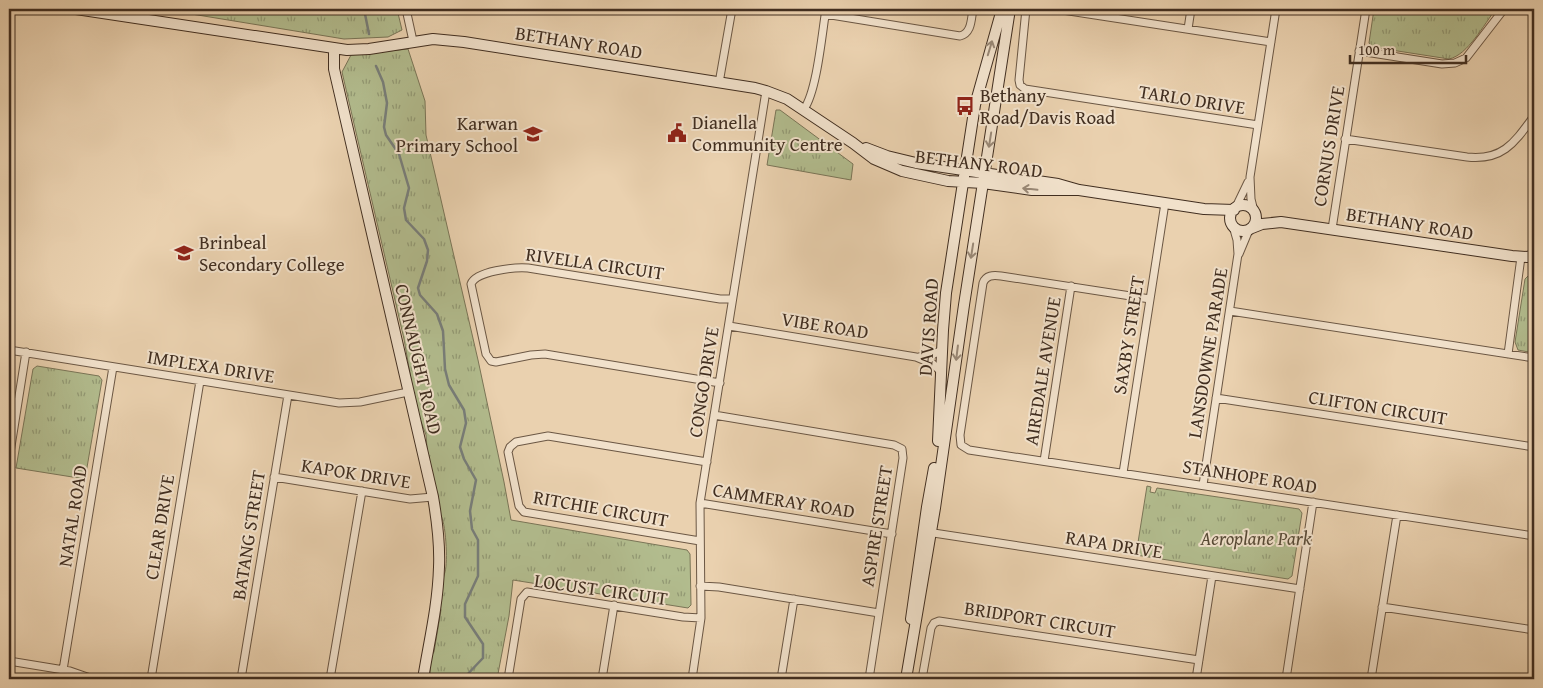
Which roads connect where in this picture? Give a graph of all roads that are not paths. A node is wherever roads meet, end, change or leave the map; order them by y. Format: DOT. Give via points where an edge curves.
graph roads {
  1 [pos="76,9"];
  2 [pos="406,9"];
  3 [pos="732,9"];
  4 [pos="972,9"];
  5 [pos="1002,9"];
  6 [pos="1010,9"];
  7 [pos="1026,9"];
  8 [pos="1056,9"];
  9 [pos="1110,9"];
  10 [pos="1191,9"];
  11 [pos="1276,9"];
  12 [pos="1366,9"];
  13 [pos="1504,9"];
  14 [pos="826,11"];
  15 [pos="1109,17"];
  16 [pos="1188,29"];
  17 [pos="413,41"];
  18 [pos="1271,42"];
  19 [pos="334,48"];
  20 [pos="1359,51"];
  21 [pos="720,83"];
  22 [pos="766,90"];
  23 [pos="804,109"];
  24 [pos="1534,116"];
  25 [pos="1258,125"];
  26 [pos="1345,139"];
  27 [pos="854,143"];
  28 [pos="965,170"];
  29 [pos="1250,176"];
  30 [pos="984,178"];
  31 [pos="963,182"];
  32 [pos="1164,203"];
  33 [pos="1204,209"];
  34 [pos="1234,210"];
  35 [pos="1254,211"];
  36 [pos="1281,222"];
  37 [pos="1232,224"];
  38 [pos="1332,228"];
  39 [pos="1251,229"];
  40 [pos="1238,254"];
  41 [pos="1534,255"];
  42 [pos="1521,257"];
  43 [pos="1071,286"];
  44 [pos="732,299"];
  45 [pos="1150,299"];
  46 [pos="1230,311"];
  47 [pos="729,326"];
  48 [pos="9,350"];
  49 [pos="942,350"];
  50 [pos="26,352"];
  51 [pos="1508,354"];
  52 [pos="916,357"];
  53 [pos="1534,358"];
  54 [pos="113,367"];
  55 [pos="941,372"];
  56 [pos="200,381"];
  57 [pos="720,383"];
  58 [pos="408,392"];
  59 [pos="288,395"];
  60 [pos="1216,398"];
  61 [pos="714,415"];
  62 [pos="1534,447"];
  63 [pos="9,459"];
  64 [pos="1044,461"];
  65 [pos="707,462"];
  66 [pos="1123,473"];
  67 [pos="274,477"];
  68 [pos="1203,485"];
  69 [pos="362,491"];
  70 [pos="433,497"];
  71 [pos="1313,502"];
  72 [pos="700,503"];
  73 [pos="1397,515"];
  74 [pos="927,532"];
  75 [pos="892,534"];
  76 [pos="1534,536"];
  77 [pos="700,541"];
  78 [pos="1212,576"];
  79 [pos="700,586"];
  80 [pos="1300,589"];
  81 [pos="794,599"];
  82 [pos="614,606"];
  83 [pos="1382,607"];
  84 [pos="879,614"];
  85 [pos="701,618"];
  86 [pos="1534,630"];
  87 [pos="1199,660"];
  88 [pos="9,661"];
  89 [pos="63,670"];
  90 [pos="93,679"];
  91 [pos="152,679"];
  92 [pos="241,679"];
  93 [pos="330,679"];
  94 [pos="423,679"];
  95 [pos="508,679"];
  96 [pos="602,679"];
  97 [pos="692,679"];
  98 [pos="781,679"];
  99 [pos="869,679"];
  100 [pos="906,679"];
  101 [pos="922,679"];
  102 [pos="1196,679"];
  103 [pos="1286,679"];
  104 [pos="1371,679"];
  1 -- 19 [label="street, BETHANY ROAD"];
  2 -- 17 [label="street"];
  3 -- 21 [label="street"];
  4 -- 14 [label="street" via="969,29 960,36"];
  28 -- 5 [label="street, DAVIS ROAD, one-way" via="979,88"];
  6 -- 30 [label="street, DAVIS ROAD, one-way"];
  7 -- 25 [label="street, TARLO DRIVE" via="1019,80 1025,89"];
  8 -- 15 [label="street"];
  9 -- 15 [label="street"];
  10 -- 16 [label="street"];
  11 -- 18 [label="street"];
  12 -- 20 [label="street, CORNUS DRIVE"];
  13 -- 20 [label="street" via="1469,55 1456,63 1442,64"];
  14 -- 23 [label="street" via="813,90"];
  15 -- 16 [label="street"];
  16 -- 18 [label="street"];
  17 -- 19 [label="street, BETHANY ROAD" via="358,50"];
  17 -- 21 [label="street, BETHANY ROAD" via="464,42"];
  18 -- 25 [label="street"];
  19 -- 58 [label="street, CONNAUGHT ROAD" via="334,69"];
  20 -- 26 [label="street, CORNUS DRIVE"];
  21 -- 22 [label="street, BETHANY ROAD"];
  22 -- 23 [label="street, BETHANY ROAD"];
  22 -- 44 [label="street, CONGO DRIVE"];
  23 -- 27 [label="street, BETHANY ROAD"];
  24 -- 26 [label="street" via="1508,149 1485,158"];
  25 -- 29 [label="street"];
  26 -- 38 [label="street, CORNUS DRIVE"];
  27 -- 28 [label="street, BETHANY ROAD" via="904,161"];
  27 -- 31 [label="street, BETHANY ROAD" via="874,159 902,171"];
  28 -- 30 [label="street, BETHANY ROAD"];
  28 -- 31 [label="street, DAVIS ROAD"];
  29 -- 34 [label="street"];
  29 -- 35 [label="street"];
  30 -- 31 [label="street, BETHANY ROAD"];
  30 -- 32 [label="street, BETHANY ROAD" via="1058,184"];
  30 -- 74 [label="street, DAVIS ROAD, one-way"];
  31 -- 49 [label="street, DAVIS ROAD" via="945,302"];
  32 -- 33 [label="street, BETHANY ROAD"];
  32 -- 45 [label="street, SAXBY STREET"];
  33 -- 34 [label="street, BETHANY ROAD"];
  33 -- 37 [label="street, BETHANY ROAD"];
  34 -- 35 [label="street" via="1247,206"];
  34 -- 37 [label="street"];
  35 -- 36 [label="street, BETHANY ROAD"];
  35 -- 39 [label="street" via="1256,220"];
  36 -- 38 [label="street, BETHANY ROAD"];
  36 -- 39 [label="street, BETHANY ROAD"];
  37 -- 39 [label="street" via="1238,230"];
  37 -- 40 [label="street, LANSDOWNE PARADE"];
  38 -- 42 [label="street, BETHANY ROAD"];
  39 -- 40 [label="street, LANSDOWNE PARADE"];
  40 -- 46 [label="street, LANSDOWNE PARADE"];
  41 -- 42 [label="street, BETHANY ROAD"];
  42 -- 51 [label="street"];
  43 -- 45 [label="street"];
  43 -- 64 [label="street, AIREDALE AVENUE"];
  43 -- 64 [label="street, STANHOPE ROAD" via="994,275 984,280 960,435 961,445 969,450"];
  44 -- 47 [label="street, CONGO DRIVE"];
  44 -- 57 [label="street, RIVELLA CIRCUIT" via="528,268 480,275 471,284 486,354 491,361 545,354"];
  45 -- 66 [label="street, SAXBY STREET"];
  46 -- 51 [label="street"];
  46 -- 60 [label="street, LANSDOWNE PARADE"];
  47 -- 52 [label="street, VIBE ROAD"];
  47 -- 57 [label="street, CONGO DRIVE"];
  48 -- 50 [label="street, IMPLEXA DRIVE"];
  49 -- 52 [label="street, VIBE ROAD"];
  49 -- 55 [label="street, DAVIS ROAD"];
  50 -- 54 [label="street, IMPLEXA DRIVE"];
  50 -- 63 [label="street"];
  51 -- 53 [label="street"];
  52 -- 55 [label="street, VIBE ROAD" via="933,364"];
  54 -- 56 [label="street, IMPLEXA DRIVE"];
  54 -- 89 [label="street, NATAL ROAD"];
  55 -- 74 [label="street, DAVIS ROAD" via="937,450"];
  56 -- 59 [label="street, IMPLEXA DRIVE"];
  56 -- 91 [label="street, CLEAR DRIVE"];
  57 -- 61 [label="street, CONGO DRIVE"];
  58 -- 59 [label="street, IMPLEXA DRIVE" via="352,403"];
  58 -- 70 [label="street, CONNAUGHT ROAD"];
  59 -- 67 [label="street, BATANG STREET"];
  60 -- 62 [label="street, CLIFTON CIRCUIT"];
  60 -- 68 [label="street, LANSDOWNE PARADE"];
  61 -- 65 [label="street, CONGO DRIVE"];
  61 -- 75 [label="street, ASPIRE STREET" via="900,447 903,458"];
  64 -- 66 [label="street, STANHOPE ROAD"];
  65 -- 72 [label="street, CONGO DRIVE"];
  65 -- 77 [label="street, RITCHIE CIRCUIT" via="548,436 516,442 508,452 524,512"];
  66 -- 68 [label="street, STANHOPE ROAD"];
  67 -- 69 [label="street, KAPOK DRIVE"];
  67 -- 92 [label="street, BATANG STREET"];
  68 -- 71 [label="street, STANHOPE ROAD"];
  69 -- 70 [label="street, KAPOK DRIVE" via="410,499"];
  69 -- 93 [label="street"];
  70 -- 94 [label="street, CONNAUGHT ROAD" via="439,566"];
  71 -- 73 [label="street, STANHOPE ROAD"];
  71 -- 80 [label="street"];
  72 -- 75 [label="street, CAMMERAY ROAD"];
  72 -- 77 [label="street, CONGO DRIVE"];
  73 -- 76 [label="street, STANHOPE ROAD"];
  73 -- 83 [label="street"];
  74 -- 78 [label="street, RAPA DRIVE"];
  74 -- 100 [label="street, DAVIS ROAD" via="913,598"];
  75 -- 84 [label="street, ASPIRE STREET"];
  77 -- 79 [label="street, CONGO DRIVE"];
  78 -- 80 [label="street, RAPA DRIVE"];
  78 -- 87 [label="street"];
  79 -- 81 [label="street"];
  79 -- 85 [label="street, CONGO DRIVE"];
  80 -- 103 [label="street"];
  81 -- 84 [label="street"];
  81 -- 98 [label="street"];
  82 -- 85 [label="street, LOCUST CIRCUIT"];
  82 -- 95 [label="street, LOCUST CIRCUIT" via="534,592 525,594 521,599"];
  82 -- 96 [label="street"];
  83 -- 86 [label="street"];
  83 -- 104 [label="street"];
  84 -- 99 [label="street, ASPIRE STREET"];
  85 -- 97 [label="street, CONGO DRIVE"];
  87 -- 101 [label="street, BRIDPORT CIRCUIT" via="938,621 930,628"];
  87 -- 102 [label="street"];
  88 -- 89 [label="street"];
  89 -- 90 [label="street"];
}
